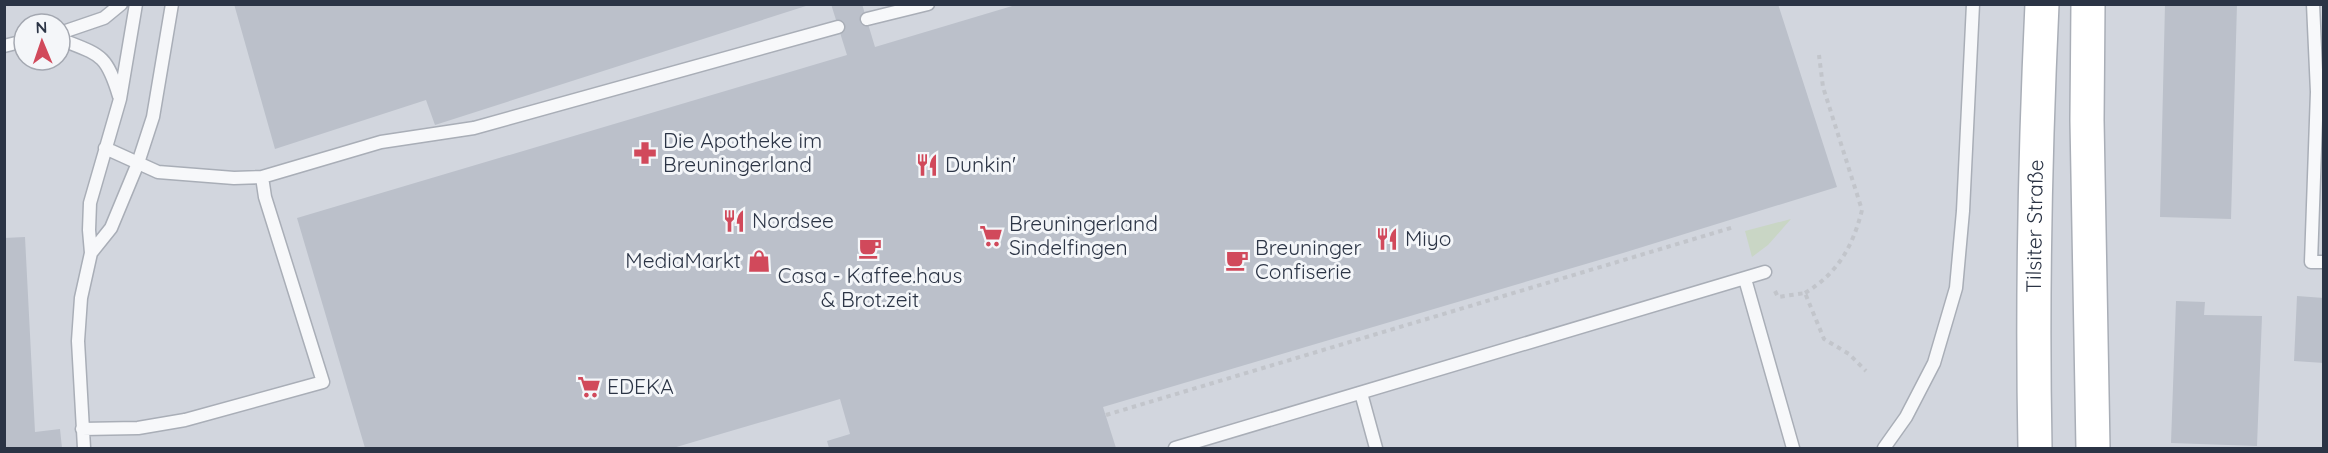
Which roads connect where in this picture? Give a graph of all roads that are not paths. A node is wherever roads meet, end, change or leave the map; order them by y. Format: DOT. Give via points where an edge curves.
graph roads {
  1 [pos="121,4"];
  2 [pos="136,4"];
  3 [pos="172,4"];
  4 [pos="928,4"];
  5 [pos="1973,4"];
  6 [pos="2042,4"];
  7 [pos="2088,4"];
  8 [pos="2313,4"];
  9 [pos="867,19"];
  10 [pos="838,27"];
  11 [pos="72,29"];
  12 [pos="72,44"];
  13 [pos="2320,92"];
  14 [pos="120,99"];
  15 [pos="105,148"];
  16 [pos="138,163"];
  17 [pos="261,177"];
  18 [pos="91,253"];
  19 [pos="2324,262"];
  20 [pos="1765,272"];
  21 [pos="1745,279"];
  22 [pos="1361,393"];
  23 [pos="82,429"];
  24 [pos="84,448"];
  25 [pos="1175,448"];
  26 [pos="1376,448"];
  27 [pos="1793,448"];
  28 [pos="1884,448"];
  29 [pos="2035,448"];
  30 [pos="2093,448"];
  1 -- 11 [label="lane" via="104,18"];
  2 -- 14 [label="lane"];
  3 -- 16 [label="lane" via="153,117"];
  4 -- 9 [label="lane"];
  5 -- 28 [label="lane" via="1956,288 1934,363 1906,417"];
  6 -- 29 [label="main road, Tilsiter Straße" via="2035,152"];
  7 -- 30 [label="main road"];
  8 -- 13 [label="lane"];
  10 -- 17 [label="lane" via="474,128 381,142"];
  12 -- 14 [label="lane" via="98,54 111,69"];
  13 -- 19 [label="lane" via="2311,262"];
  14 -- 15 [label="lane"];
  15 -- 16 [label="lane"];
  15 -- 18 [label="lane" via="90,203"];
  16 -- 17 [label="lane" via="158,172"];
  16 -- 18 [label="lane" via="111,228"];
  17 -- 23 [label="lane" via="323,382 185,420 138,428"];
  18 -- 23 [label="lane" via="81,298 78,341"];
  20 -- 21 [label="lane"];
  21 -- 22 [label="lane"];
  21 -- 27 [label="lane"];
  22 -- 25 [label="lane"];
  22 -- 26 [label="lane"];
  23 -- 24 [label="lane"];
}
